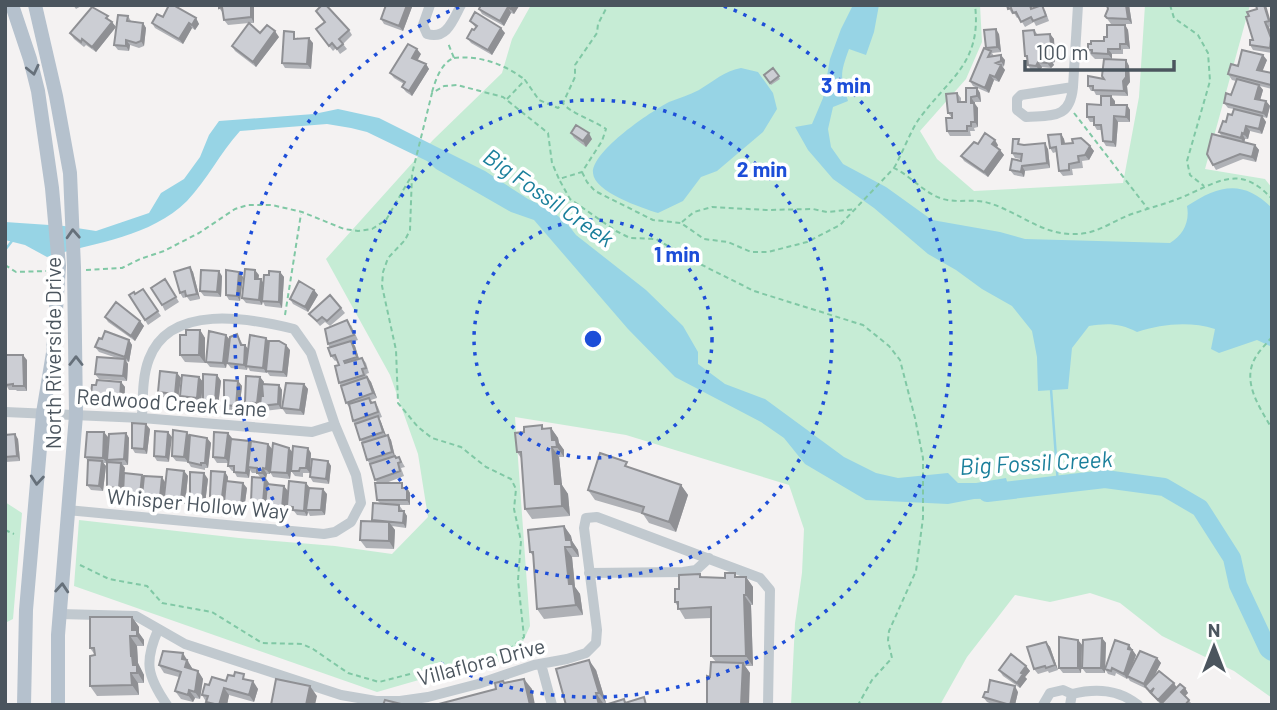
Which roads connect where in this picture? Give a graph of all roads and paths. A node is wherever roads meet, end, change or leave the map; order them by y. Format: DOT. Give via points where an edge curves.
graph roads {
  1 [pos="12,5"];
  2 [pos="35,5"];
  3 [pos="429,5"];
  4 [pos="461,5"];
  5 [pos="608,5"];
  6 [pos="975,5"];
  7 [pos="1078,5"];
  8 [pos="1170,5"];
  9 [pos="443,34"];
  10 [pos="454,58"];
  11 [pos="525,80"];
  12 [pos="1073,87"];
  13 [pos="432,93"];
  14 [pos="507,100"];
  15 [pos="562,103"];
  16 [pos="1070,107"];
  17 [pos="894,168"];
  18 [pos="582,172"];
  19 [pos="412,174"];
  20 [pos="559,179"];
  21 [pos="1204,186"];
  22 [pos="1272,199"];
  23 [pos="858,209"];
  24 [pos="1147,209"];
  25 [pos="302,212"];
  26 [pos="681,223"];
  27 [pos="5,265"];
  28 [pos="52,268"];
  29 [pos="80,269"];
  30 [pos="283,326"];
  31 [pos="1272,337"];
  32 [pos="5,412"];
  33 [pos="43,413"];
  34 [pos="76,415"];
  35 [pos="142,418"];
  36 [pos="335,425"];
  37 [pos="1272,429"];
  38 [pos="67,510"];
  39 [pos="5,530"];
  40 [pos="14,534"];
  41 [pos="709,558"];
  42 [pos="80,565"];
  43 [pos="589,573"];
  44 [pos="60,614"];
  45 [pos="158,630"];
  46 [pos="541,664"];
  47 [pos="340,700"];
  48 [pos="1071,700"];
  49 [pos="361,702"];
  50 [pos="24,705"];
  51 [pos="58,705"];
  52 [pos="167,705"];
  53 [pos="552,705"];
  54 [pos="768,705"];
  55 [pos="858,705"];
  56 [pos="1043,705"];
  57 [pos="1138,705"];
  1 -- 28 [label="main road, North Riverside Drive, one-way" via="37,91 53,202"];
  29 -- 2 [label="main road, North Riverside Drive, one-way" via="70,173"];
  3 -- 9 [label="street" via="423,24 427,34"];
  4 -- 9 [label="street"];
  5 -- 15 [label="path" via="597,33 575,65 575,77"];
  6 -- 17 [label="path" via="972,52 918,120"];
  7 -- 12 [label="street"];
  8 -- 21 [label="path" via="1174,18 1198,35 1208,53 1208,93 1187,161 1190,175"];
  9 -- 10 [label="path"];
  10 -- 11 [label="path" via="495,63"];
  10 -- 13 [label="path" via="441,69"];
  11 -- 14 [label="path"];
  11 -- 15 [label="path" via="539,100 558,108"];
  12 -- 16 [label="street"];
  12 -- 16 [label="street" via="1017,99 1017,110 1026,117 1050,116"];
  13 -- 14 [label="path" via="457,85"];
  13 -- 19 [label="path"];
  14 -- 20 [label="path" via="548,133"];
  15 -- 18 [label="path" via="606,129"];
  16 -- 24 [label="path"];
  17 -- 23 [label="path"];
  17 -- 24 [label="path" via="942,199 985,202 1063,234 1097,230"];
  18 -- 20 [label="path"];
  18 -- 26 [label="path" via="595,191 621,205 653,220"];
  19 -- 25 [label="path" via="386,220 372,229 344,229"];
  19 -- 42 [label="path" via="410,230 388,258 382,286 396,350 398,403 432,438 461,447 511,479 521,541 518,580 524,638 508,654 379,682 348,673 302,644 262,643 212,612 162,603 142,584 109,579"];
  20 -- 55 [label="path" via="570,199 630,238 656,239 754,291 863,325 900,360 923,458 923,518 916,571 889,631 892,658"];
  21 -- 22 [label="path" via="1240,179"];
  21 -- 24 [label="path"];
  23 -- 26 [label="path" via="712,207 694,212"];
  23 -- 26 [label="path" via="822,236 768,252 704,239"];
  25 -- 29 [label="path" via="247,205 179,244 122,268"];
  25 -- 30 [label="path"];
  27 -- 28 [label="path" via="16,272"];
  28 -- 33 [label="main road, North Riverside Drive" via="53,353"];
  34 -- 29 [label="main road, North Riverside Drive, one-way"];
  30 -- 35 [label="street" via="201,318 176,329 148,360"];
  30 -- 36 [label="street" via="294,329 312,353"];
  31 -- 37 [label="path" via="1250,368 1251,389"];
  32 -- 33 [label="street, Redwood Creek Lane"];
  33 -- 34 [label="street, Redwood Creek Lane"];
  33 -- 50 [label="main road, North Riverside Drive, one-way" via="26,611"];
  34 -- 35 [label="street, Redwood Creek Lane"];
  34 -- 38 [label="main road, North Riverside Drive"];
  35 -- 36 [label="street, Redwood Creek Lane" via="312,432"];
  36 -- 38 [label="street, Whisper Hollow Way" via="356,475 361,503 351,522 335,532"];
  44 -- 38 [label="main road, North Riverside Drive, one-way"];
  39 -- 40 [label="path"];
  41 -- 43 [label="street" via="696,570 683,572"];
  41 -- 43 [label="street, Villaflora Drive" via="597,517 586,518"];
  41 -- 54 [label="street, Villaflora Drive" via="760,578 770,590"];
  43 -- 46 [label="street, Villaflora Drive" via="596,643 586,653"];
  44 -- 45 [label="street, Villaflora Drive" via="136,616"];
  44 -- 51 [label="main road, North Riverside Drive"];
  45 -- 47 [label="street, Villaflora Drive"];
  45 -- 52 [label="street" via="149,667 153,685"];
  46 -- 49 [label="street, Villaflora Drive" via="428,697"];
  46 -- 53 [label="street"];
  47 -- 49 [label="street, Villaflora Drive"];
  48 -- 56 [label="street" via="1063,690 1055,691"];
  48 -- 57 [label="street" via="1086,691 1105,690"];
}
